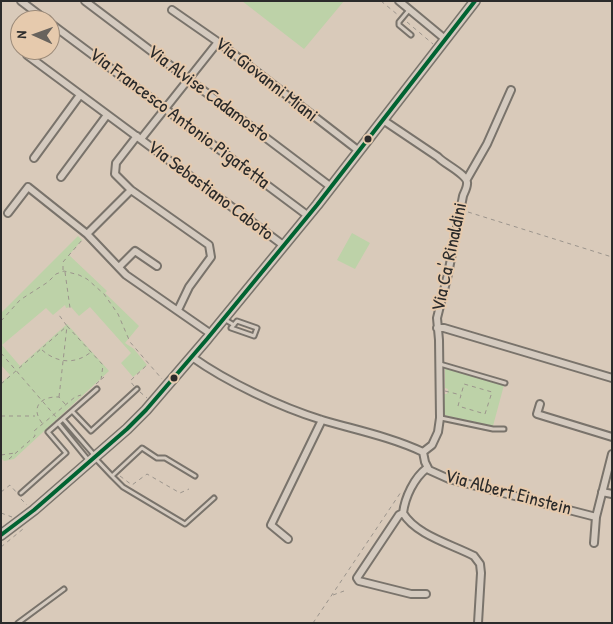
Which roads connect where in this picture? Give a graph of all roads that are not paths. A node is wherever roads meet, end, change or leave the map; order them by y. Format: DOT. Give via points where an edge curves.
graph roads {
  1 [pos="21,1"];
  2 [pos="85,1"];
  3 [pos="400,1"];
  4 [pos="475,1"];
  5 [pos="33,10"];
  6 [pos="172,10"];
  7 [pos="409,10"];
  8 [pos="60,30"];
  9 [pos="411,34"];
  10 [pos="445,40"];
  11 [pos="218,42"];
  12 [pos="34,60"];
  13 [pos="189,78"];
  14 [pos="512,90"];
  15 [pos="80,94"];
  16 [pos="165,108"];
  17 [pos="107,115"];
  18 [pos="382,120"];
  19 [pos="139,138"];
  20 [pos="358,152"];
  21 [pos="34,158"];
  22 [pos="61,177"];
  23 [pos="467,179"];
  24 [pos="331,187"];
  25 [pos="131,190"];
  26 [pos="8,213"];
  27 [pos="308,215"];
  28 [pos="87,234"];
  29 [pos="283,245"];
  30 [pos="157,266"];
  31 [pos="119,267"];
  32 [pos="178,310"];
  33 [pos="223,319"];
  34 [pos="234,325"];
  35 [pos="437,328"];
  36 [pos="211,334"];
  37 [pos="192,356"];
  38 [pos="439,364"];
  39 [pos="612,378"];
  40 [pos="505,383"];
  41 [pos="98,389"];
  42 [pos="137,389"];
  43 [pos="540,404"];
  44 [pos="72,411"];
  45 [pos="440,418"];
  46 [pos="63,419"];
  47 [pos="322,420"];
  48 [pos="58,423"];
  49 [pos="504,429"];
  50 [pos="612,437"];
  51 [pos="423,452"];
  52 [pos="612,454"];
  53 [pos="93,458"];
  54 [pos="427,468"];
  55 [pos="112,476"];
  56 [pos="195,476"];
  57 [pos="602,492"];
  58 [pos="20,494"];
  59 [pos="612,494"];
  60 [pos="214,498"];
  61 [pos="403,513"];
  62 [pos="596,517"];
  63 [pos="1,533"];
  64 [pos="288,539"];
  65 [pos="594,544"];
  66 [pos="64,589"];
  67 [pos="426,594"];
  68 [pos="18,623"];
  69 [pos="478,623"];
  1 -- 5 [label="street"];
  2 -- 13 [label="street, Via Alvise Cadamosto"];
  3 -- 7 [label="street"];
  4 -- 10 [label="main road"];
  6 -- 11 [label="street, Via Giovanni Miani"];
  7 -- 9 [label="lane" via="399,26"];
  7 -- 10 [label="street"];
  8 -- 16 [label="street, Via Francesco Antonio Pigafetta"];
  10 -- 18 [label="main road"];
  11 -- 13 [label="street"];
  11 -- 20 [label="street, Via Giovanni Miani"];
  12 -- 15 [label="street, Via Sebastiano Caboto"];
  13 -- 16 [label="street"];
  13 -- 24 [label="street, Via Alvise Cadamosto"];
  14 -- 23 [label="street, Via Ca' Rinaldini"];
  15 -- 17 [label="street, Via Sebastiano Caboto"];
  15 -- 21 [label="street"];
  16 -- 19 [label="street"];
  16 -- 27 [label="street, Via Francesco Antonio Pigafetta"];
  17 -- 19 [label="street, Via Sebastiano Caboto"];
  17 -- 22 [label="street"];
  18 -- 20 [label="main road"];
  18 -- 23 [label="street, Via Ca' Rinaldini"];
  19 -- 25 [label="street, Via Sebastiano Caboto" via="116,163 115,174"];
  19 -- 29 [label="street, Via Sebastiano Caboto"];
  20 -- 24 [label="main road"];
  23 -- 35 [label="street, Via Ca' Rinaldini"];
  24 -- 27 [label="main road"];
  25 -- 28 [label="street"];
  25 -- 32 [label="street" via="209,245 211,257 189,287"];
  26 -- 28 [label="street" via="28,187"];
  27 -- 29 [label="main road"];
  28 -- 31 [label="street"];
  29 -- 33 [label="main road"];
  30 -- 31 [label="street" via="135,251"];
  31 -- 32 [label="street"];
  32 -- 36 [label="street"];
  33 -- 34 [label="lane"];
  33 -- 36 [label="main road"];
  34 -- 34 [label="lane" via="231,328 254,336 257,328 238,321"];
  35 -- 38 [label="street, Via Ca' Rinaldini"];
  35 -- 39 [label="street"];
  36 -- 37 [label="main road"];
  37 -- 47 [label="street, Via Albert Einstein" via="224,377"];
  37 -- 53 [label="main road" via="146,410"];
  38 -- 40 [label="lane"];
  38 -- 45 [label="street, Via Ca' Rinaldini"];
  41 -- 44 [label="lane"];
  42 -- 44 [label="lane" via="91,431"];
  43 -- 50 [label="street" via="537,414"];
  44 -- 46 [label="lane"];
  45 -- 49 [label="lane"];
  45 -- 51 [label="street, Via Ca' Rinaldini" via="434,442"];
  46 -- 48 [label="lane"];
  46 -- 53 [label="lane"];
  47 -- 51 [label="street, Via Albert Einstein" via="400,442"];
  47 -- 64 [label="street" via="270,525"];
  48 -- 53 [label="lane"];
  48 -- 58 [label="lane" via="48,432 66,453"];
  51 -- 54 [label="street, Via Albert Einstein"];
  52 -- 57 [label="street"];
  53 -- 55 [label="lane"];
  53 -- 63 [label="main road"];
  54 -- 61 [label="street" via="410,491"];
  54 -- 62 [label="street, Via Albert Einstein" via="449,479"];
  55 -- 56 [label="lane" via="142,448"];
  55 -- 60 [label="lane" via="122,487 185,524"];
  57 -- 59 [label="street"];
  57 -- 62 [label="street"];
  61 -- 67 [label="street" via="357,578 411,594"];
  61 -- 69 [label="street" via="408,522 420,531 474,556 480,564"];
  62 -- 65 [label="street, Via Albert Einstein"];
  66 -- 68 [label="lane"];
}
